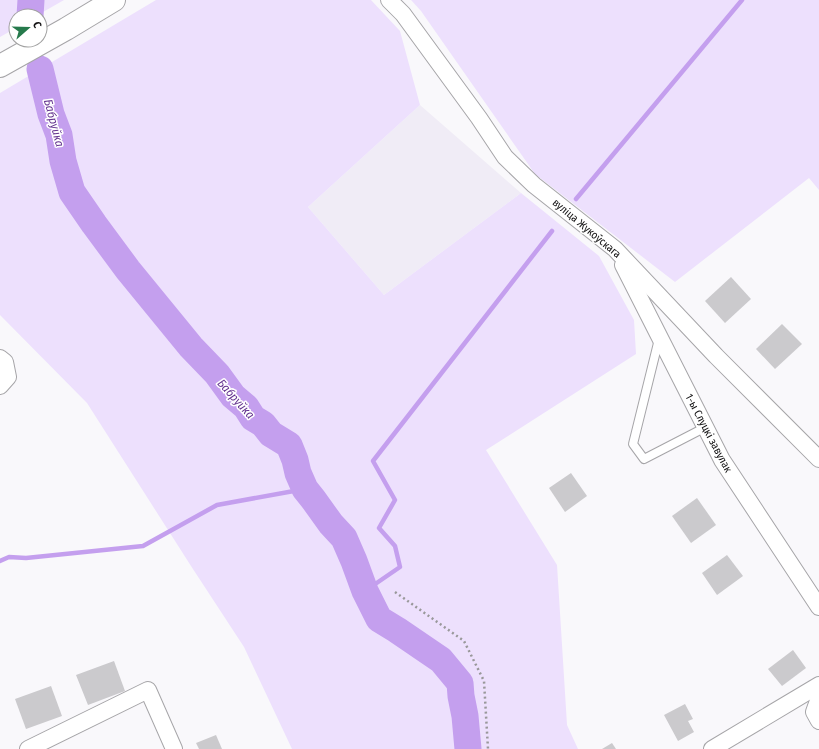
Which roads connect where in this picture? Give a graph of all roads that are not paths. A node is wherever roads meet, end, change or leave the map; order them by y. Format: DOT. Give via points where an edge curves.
graph roads {
  1 [pos="114,0"];
  2 [pos="389,0"];
  3 [pos="0,66"];
  4 [pos="615,250"];
  5 [pos="659,336"];
  6 [pos="0,358"];
  7 [pos="0,386"];
  8 [pos="706,427"];
  9 [pos="819,459"];
  10 [pos="819,607"];
  11 [pos="819,685"];
  12 [pos="819,698"];
  13 [pos="819,721"];
  14 [pos="28,749"];
  15 [pos="174,749"];
  16 [pos="712,749"];
  1 -- 3 [label="street"];
  2 -- 4 [label="street, вуліца Жукоўскага" via="403,14 505,157 534,185"];
  4 -- 5 [label="street, 1-ы Слуцкі завулак"];
  4 -- 9 [label="street, вуліца Жукоўскага"];
  5 -- 8 [label="street, 1-ы Слуцкі завулак"];
  5 -- 8 [label="lane" via="633,444 644,460"];
  6 -- 7 [label="street" via="5,362 8,377"];
  8 -- 10 [label="street, 1-ы Слуцкі завулак" via="722,460"];
  11 -- 16 [label="street"];
  12 -- 13 [label="street" via="814,712"];
  14 -- 15 [label="street" via="148,690"];
}
